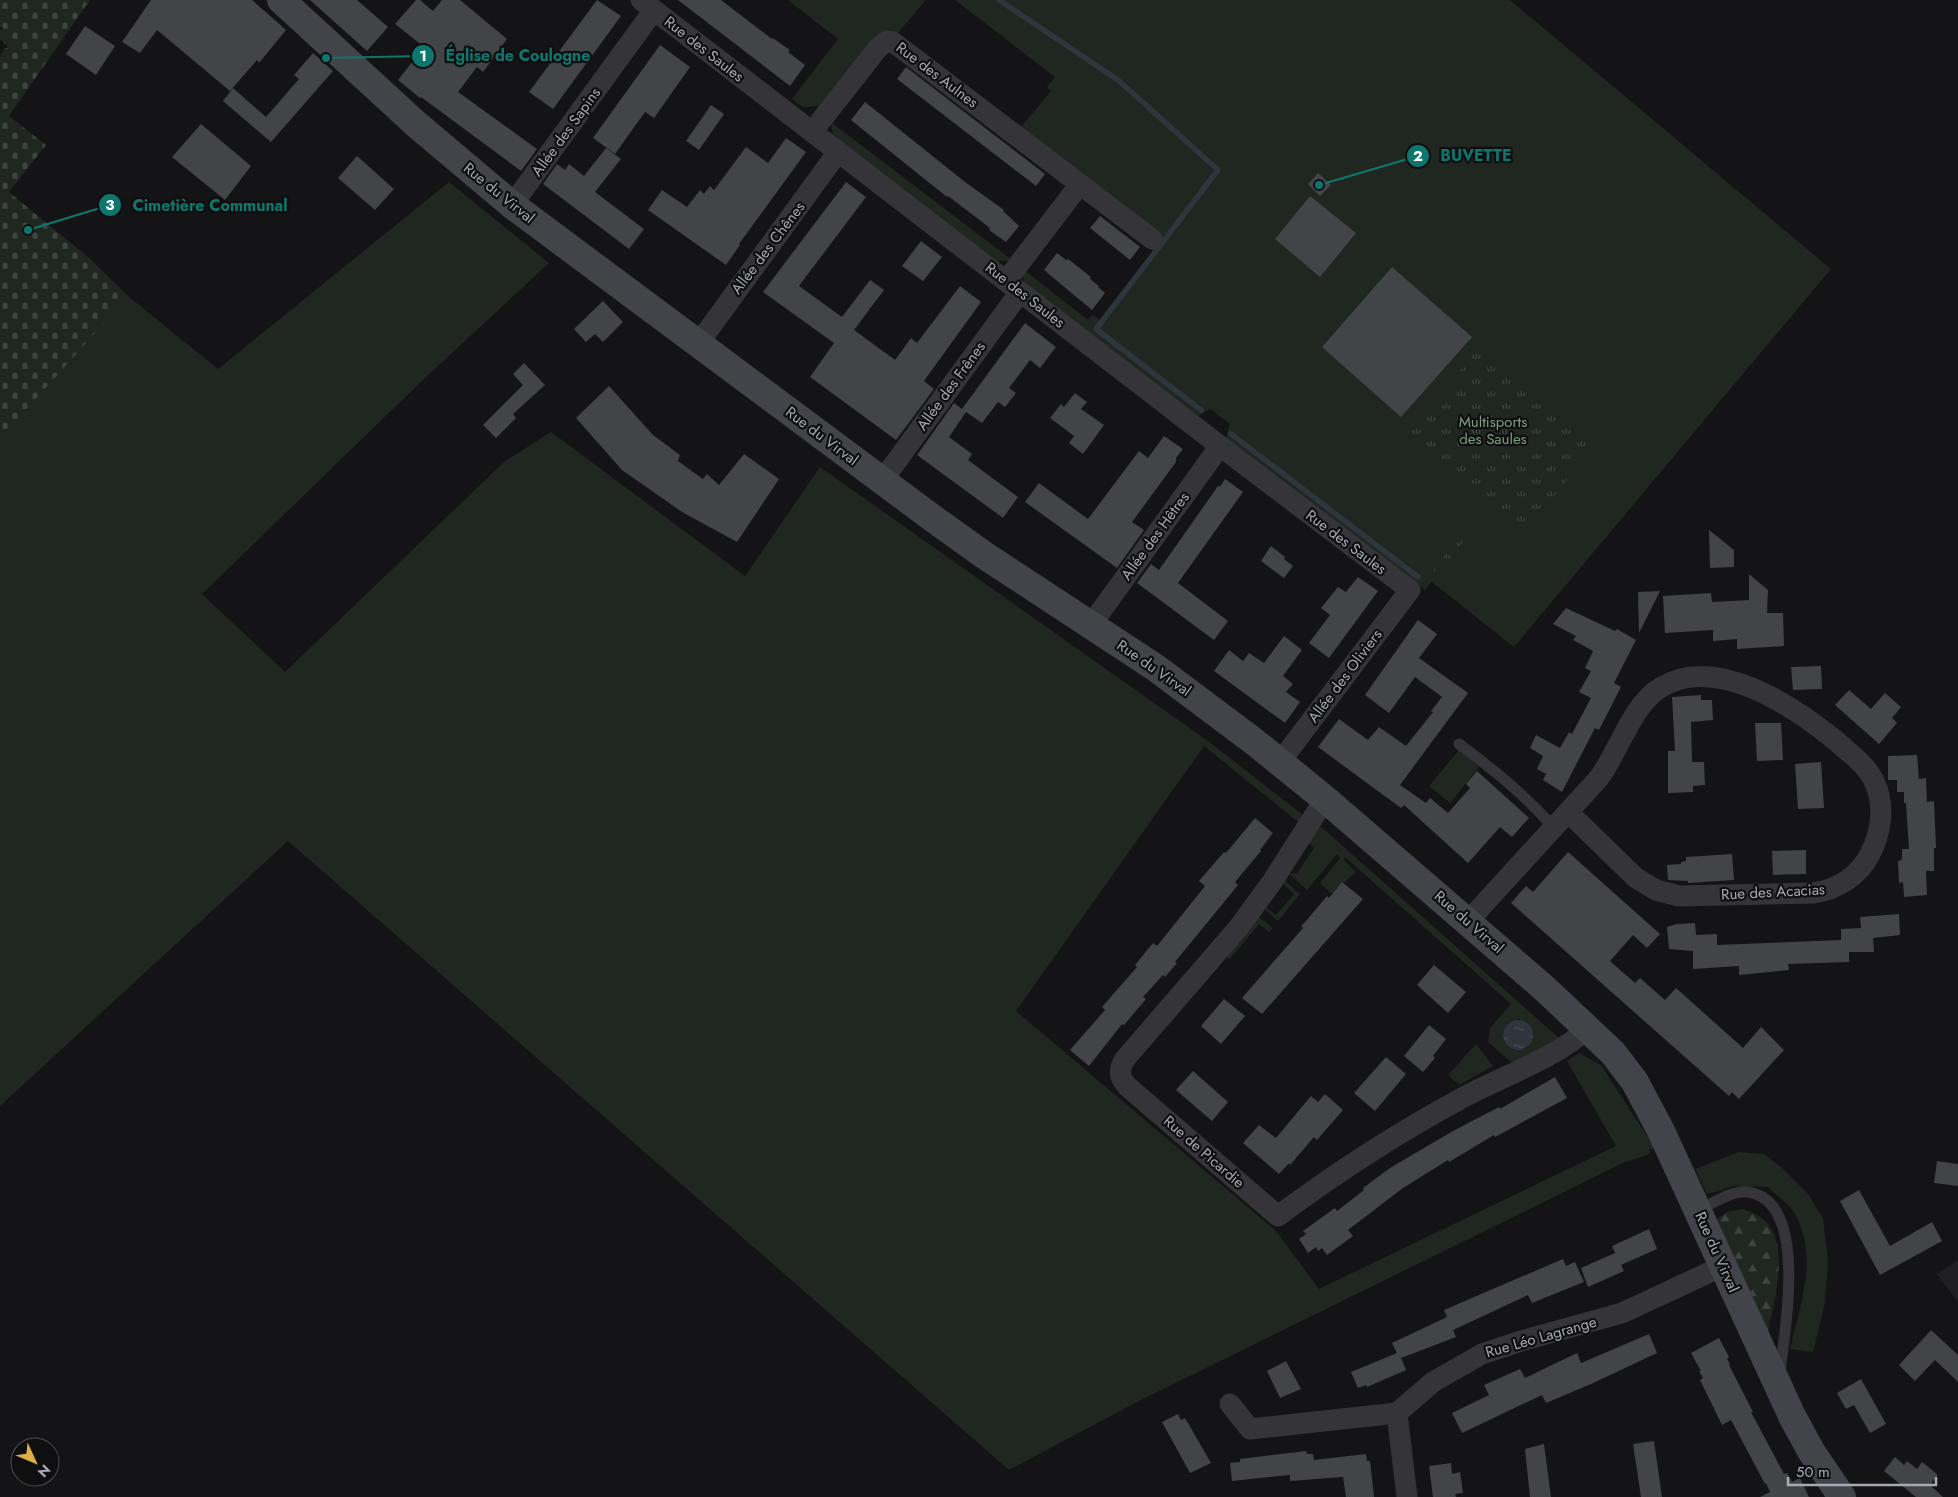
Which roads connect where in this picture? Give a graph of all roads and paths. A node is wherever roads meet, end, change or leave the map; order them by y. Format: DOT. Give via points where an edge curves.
graph roads {
  1 [pos="281,0"];
  2 [pos="648,5"];
  3 [pos="812,132"];
  4 [pos="838,152"];
  5 [pos="1080,184"];
  6 [pos="512,205"];
  7 [pos="1152,239"];
  8 [pos="1013,286"];
  9 [pos="698,344"];
  10 [pos="1220,446"];
  11 [pos="882,480"];
  12 [pos="1410,590"];
  13 [pos="1091,625"];
  14 [pos="1459,744"];
  15 [pos="1280,762"];
  16 [pos="1325,799"];
  17 [pos="1568,812"];
  18 [pos="1554,828"];
  19 [pos="1468,922"];
  20 [pos="1587,1028"];
  21 [pos="1698,1210"];
  22 [pos="1723,1266"];
  23 [pos="1779,1388"];
  24 [pos="1230,1404"];
  25 [pos="1397,1414"];
  26 [pos="1407,1497"];
  27 [pos="1842,1497"];
  1 -- 6 [label="street, Rue du Virval" via="421,128"];
  2 -- 3 [label="street, Rue des Saules"];
  2 -- 6 [label="street, Allée des Sapins"];
  3 -- 4 [label="street, Rue des Saules"];
  3 -- 5 [label="street, Rue des Aulnes" via="878,48 890,41 901,46"];
  4 -- 8 [label="street, Rue des Saules"];
  4 -- 9 [label="street, Allée des Chênes"];
  5 -- 7 [label="street, Rue des Aulnes"];
  5 -- 8 [label="street"];
  6 -- 9 [label="street, Rue du Virval"];
  8 -- 10 [label="street, Rue des Saules"];
  8 -- 11 [label="street, Allée des Frênes"];
  9 -- 11 [label="street, Rue du Virval"];
  10 -- 12 [label="street, Rue des Saules"];
  10 -- 13 [label="street, Allée des Hêtres"];
  11 -- 13 [label="street, Rue du Virval" via="984,555"];
  12 -- 15 [label="street, Allée des Oliviers"];
  13 -- 15 [label="street, Rue du Virval" via="1181,687"];
  14 -- 18 [label="lane" via="1507,780"];
  15 -- 16 [label="street, Rue du Virval"];
  16 -- 19 [label="street, Rue du Virval"];
  16 -- 20 [label="street, Rue de Picardie" via="1239,928 1121,1066 1122,1080 1127,1086 1278,1216 1411,1126 1564,1046"];
  17 -- 17 [label="street, Rue des Acacias" via="1642,881 1670,894 1697,896 1813,893 1839,886 1868,860 1878,836 1881,812 1878,790 1866,769 1834,739 1795,710 1746,686 1696,677 1672,682 1649,697 1640,707 1609,764"];
  17 -- 18 [label="street, Rue des Acacias"];
  18 -- 19 [label="street, Rue des Acacias"];
  19 -- 20 [label="street, Rue du Virval"];
  20 -- 21 [label="street, Rue du Virval" via="1623,1066 1643,1096"];
  21 -- 22 [label="street, Rue du Virval"];
  21 -- 23 [label="lane" via="1748,1192 1766,1201 1780,1217 1789,1258"];
  22 -- 23 [label="street, Rue du Virval"];
  22 -- 25 [label="street, Rue Léo Lagrange" via="1622,1314 1514,1342 1482,1354 1433,1382"];
  23 -- 27 [label="street, Rue du Virval" via="1800,1434"];
  24 -- 25 [label="street" via="1250,1429"];
  25 -- 26 [label="street"];
}
